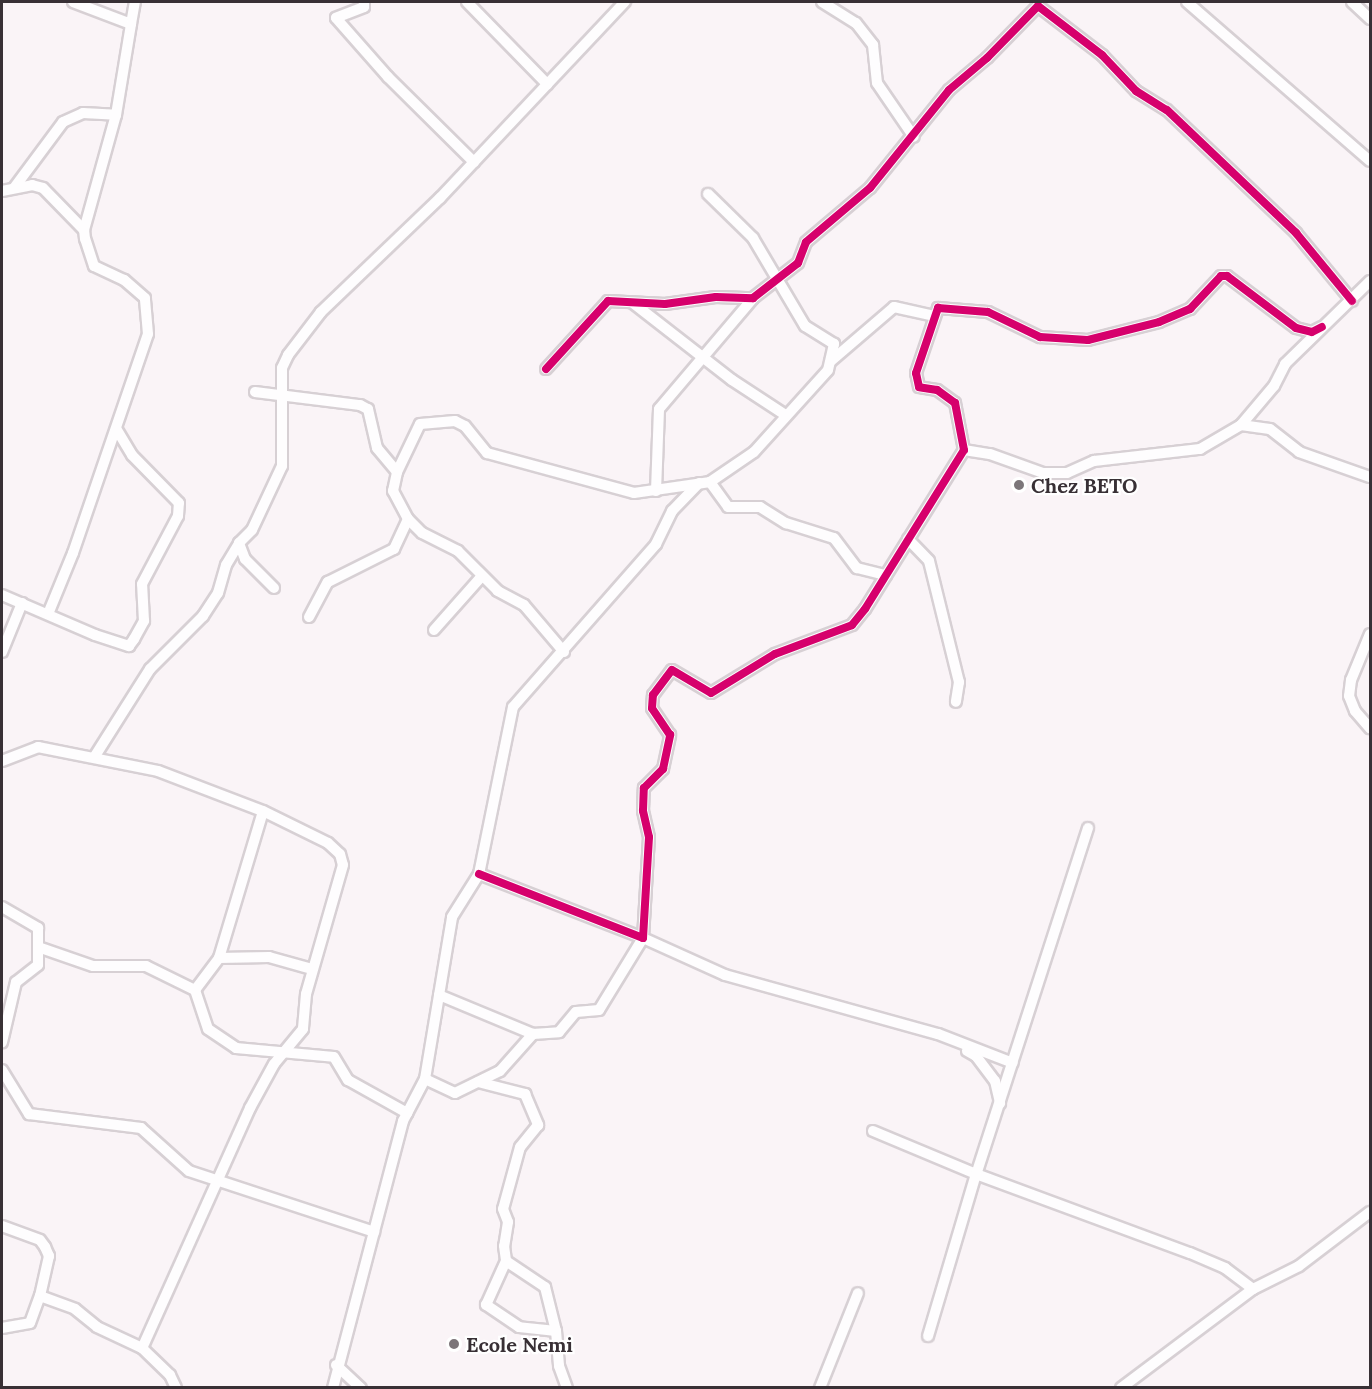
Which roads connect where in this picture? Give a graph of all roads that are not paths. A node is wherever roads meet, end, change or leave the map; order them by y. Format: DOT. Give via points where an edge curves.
graph roads {
  1 [pos="73,2"];
  2 [pos="135,2"];
  3 [pos="364,2"];
  4 [pos="467,2"];
  5 [pos="625,2"];
  6 [pos="822,2"];
  7 [pos="1187,2"];
  8 [pos="1353,2"];
  9 [pos="1371,19"];
  10 [pos="131,24"];
  11 [pos="547,84"];
  12 [pos="116,115"];
  13 [pos="914,137"];
  14 [pos="1371,161"];
  15 [pos="474,162"];
  16 [pos="14,188"];
  17 [pos="2,191"];
  18 [pos="708,194"];
  19 [pos="84,230"];
  20 [pos="778,278"];
  21 [pos="1371,281"];
  22 [pos="753,298"];
  23 [pos="1352,301"];
  24 [pos="633,303"];
  25 [pos="935,316"];
  26 [pos="1322,327"];
  27 [pos="702,356"];
  28 [pos="830,362"];
  29 [pos="546,369"];
  30 [pos="255,392"];
  31 [pos="284,396"];
  32 [pos="784,414"];
  33 [pos="1241,425"];
  34 [pos="117,430"];
  35 [pos="964,450"];
  36 [pos="397,472"];
  37 [pos="1371,477"];
  38 [pos="705,483"];
  39 [pos="656,491"];
  40 [pos="408,519"];
  41 [pos="908,539"];
  42 [pos="239,543"];
  43 [pos="886,575"];
  44 [pos="482,576"];
  45 [pos="274,588"];
  46 [pos="2,595"];
  47 [pos="22,603"];
  48 [pos="48,614"];
  49 [pos="309,617"];
  50 [pos="434,630"];
  51 [pos="1371,633"];
  52 [pos="2,652"];
  53 [pos="564,652"];
  54 [pos="956,702"];
  55 [pos="1371,728"];
  56 [pos="95,756"];
  57 [pos="2,761"];
  58 [pos="263,811"];
  59 [pos="1089,828"];
  60 [pos="479,874"];
  61 [pos="2,908"];
  62 [pos="643,938"];
  63 [pos="38,947"];
  64 [pos="219,958"];
  65 [pos="312,969"];
  66 [pos="195,990"];
  67 [pos="439,995"];
  68 [pos="533,1034"];
  69 [pos="938,1034"];
  70 [pos="2,1042"];
  71 [pos="284,1052"];
  72 [pos="1012,1063"];
  73 [pos="2,1070"];
  74 [pos="425,1078"];
  75 [pos="478,1082"];
  76 [pos="1000,1103"];
  77 [pos="407,1113"];
  78 [pos="873,1131"];
  79 [pos="976,1174"];
  80 [pos="218,1178"];
  81 [pos="1371,1212"];
  82 [pos="2,1226"];
  83 [pos="374,1232"];
  84 [pos="506,1261"];
  85 [pos="1253,1289"];
  86 [pos="858,1293"];
  87 [pos="40,1296"];
  88 [pos="2,1328"];
  89 [pos="556,1331"];
  90 [pos="928,1335"];
  91 [pos="142,1348"];
  92 [pos="336,1365"];
  93 [pos="176,1388"];
  94 [pos="333,1388"];
  95 [pos="361,1388"];
  96 [pos="567,1388"];
  97 [pos="820,1388"];
  98 [pos="1121,1388"];
  1 -- 10 [label="street"];
  2 -- 10 [label="street"];
  3 -- 15 [label="street" via="364,7 336,18 388,77"];
  4 -- 11 [label="street"];
  5 -- 11 [label="street"];
  6 -- 13 [label="street" via="856,23 873,45 877,83"];
  7 -- 14 [label="street"];
  8 -- 9 [label="street"];
  10 -- 12 [label="street"];
  11 -- 15 [label="street"];
  12 -- 16 [label="street" via="83,113 63,122"];
  12 -- 19 [label="street"];
  13 -- 20 [label="street" via="870,188 806,242 798,263"];
  13 -- 23 [label="street" via="949,90 1038,6 1102,55 1136,91 1167,110 1296,233"];
  15 -- 31 [label="street" via="300,336 282,368"];
  16 -- 17 [label="street"];
  16 -- 19 [label="street" via="43,188"];
  18 -- 20 [label="street" via="753,238"];
  19 -- 34 [label="street" via="94,266 133,286 145,298 148,339"];
  20 -- 22 [label="street"];
  20 -- 28 [label="street" via="805,326 834,344"];
  21 -- 23 [label="street"];
  22 -- 24 [label="street"];
  22 -- 27 [label="street"];
  23 -- 26 [label="street"];
  24 -- 27 [label="street"];
  24 -- 29 [label="street" via="608,301"];
  25 -- 26 [label="street" via="938,308 988,312 1040,337 1088,340 1160,322 1190,309 1221,276 1227,276 1296,328 1312,332"];
  25 -- 28 [label="street" via="894,307"];
  25 -- 35 [label="street" via="916,373 919,387 937,390 955,403"];
  26 -- 33 [label="street" via="1285,364 1274,386"];
  27 -- 32 [label="street"];
  27 -- 39 [label="street" via="659,409"];
  28 -- 32 [label="street" via="828,370"];
  30 -- 31 [label="street"];
  31 -- 36 [label="street" via="369,409 377,448"];
  31 -- 42 [label="street" via="282,466 252,530"];
  32 -- 38 [label="street" via="754,452"];
  33 -- 35 [label="street" via="1200,449 1094,461 1066,473 1043,472 990,454"];
  33 -- 37 [label="street" via="1270,429 1299,452"];
  34 -- 48 [label="street"];
  34 -- 48 [label="street" via="132,455 178,503 178,516 142,584 144,621 129,646"];
  35 -- 41 [label="street"];
  36 -- 39 [label="street" via="420,424 455,421 465,426 487,453 634,493"];
  36 -- 40 [label="street" via="393,491"];
  38 -- 39 [label="street"];
  38 -- 43 [label="street" via="728,507 760,507 786,523 834,538 857,568"];
  38 -- 53 [label="street" via="672,511 656,544"];
  40 -- 44 [label="street" via="422,533 458,551"];
  40 -- 49 [label="street" via="394,549 328,582"];
  41 -- 43 [label="street"];
  41 -- 54 [label="street" via="929,561 959,682"];
  42 -- 45 [label="street" via="245,559"];
  42 -- 56 [label="street" via="226,565 218,593 203,616 150,669"];
  43 -- 62 [label="street" via="852,625 775,654 711,693 672,670 653,695 652,708 670,735 663,769 644,788 643,811 649,837"];
  44 -- 50 [label="street"];
  44 -- 53 [label="street" via="524,605"];
  46 -- 47 [label="street"];
  47 -- 48 [label="street"];
  47 -- 52 [label="street"];
  51 -- 55 [label="street" via="1351,680 1349,696 1355,711"];
  53 -- 60 [label="street" via="513,707"];
  56 -- 57 [label="street" via="38,747"];
  56 -- 58 [label="street" via="159,771"];
  58 -- 64 [label="street"];
  58 -- 65 [label="street" via="328,843 340,854 343,865"];
  59 -- 72 [label="street"];
  60 -- 62 [label="street"];
  60 -- 67 [label="street" via="452,917"];
  61 -- 63 [label="street" via="38,928"];
  62 -- 68 [label="street" via="599,1010 576,1012 559,1032"];
  62 -- 69 [label="street" via="725,975"];
  63 -- 66 [label="street" via="93,966 146,966"];
  63 -- 70 [label="street" via="38,965 16,982"];
  64 -- 65 [label="street" via="269,957"];
  64 -- 66 [label="street"];
  65 -- 71 [label="street" via="303,1029"];
  66 -- 71 [label="street" via="208,1029 236,1048"];
  67 -- 68 [label="street"];
  67 -- 74 [label="street"];
  68 -- 75 [label="street" via="500,1071"];
  69 -- 72 [label="street"];
  69 -- 76 [label="street" via="976,1056 995,1081"];
  71 -- 77 [label="street" via="334,1057 348,1080"];
  71 -- 80 [label="street" via="250,1108"];
  72 -- 76 [label="street"];
  73 -- 80 [label="street" via="29,1114 141,1128 189,1171"];
  74 -- 75 [label="street" via="455,1092"];
  74 -- 77 [label="street"];
  75 -- 84 [label="street" via="525,1094 538,1125 520,1146 503,1209 507,1222"];
  76 -- 79 [label="street"];
  77 -- 83 [label="street"];
  78 -- 79 [label="street"];
  79 -- 85 [label="street" via="1190,1253 1225,1268"];
  79 -- 90 [label="street"];
  80 -- 83 [label="street"];
  80 -- 91 [label="street"];
  81 -- 85 [label="street" via="1299,1266"];
  82 -- 87 [label="street" via="40,1240 45,1247 49,1256"];
  83 -- 92 [label="street"];
  84 -- 89 [label="street" via="545,1287"];
  84 -- 89 [label="street" via="486,1305 519,1327"];
  85 -- 98 [label="street"];
  86 -- 97 [label="street"];
  87 -- 88 [label="street" via="30,1323"];
  87 -- 91 [label="street" via="75,1309 98,1328"];
  89 -- 96 [label="street" via="559,1366"];
  91 -- 93 [label="street" via="170,1375"];
  92 -- 94 [label="street"];
  92 -- 95 [label="street"];
}
